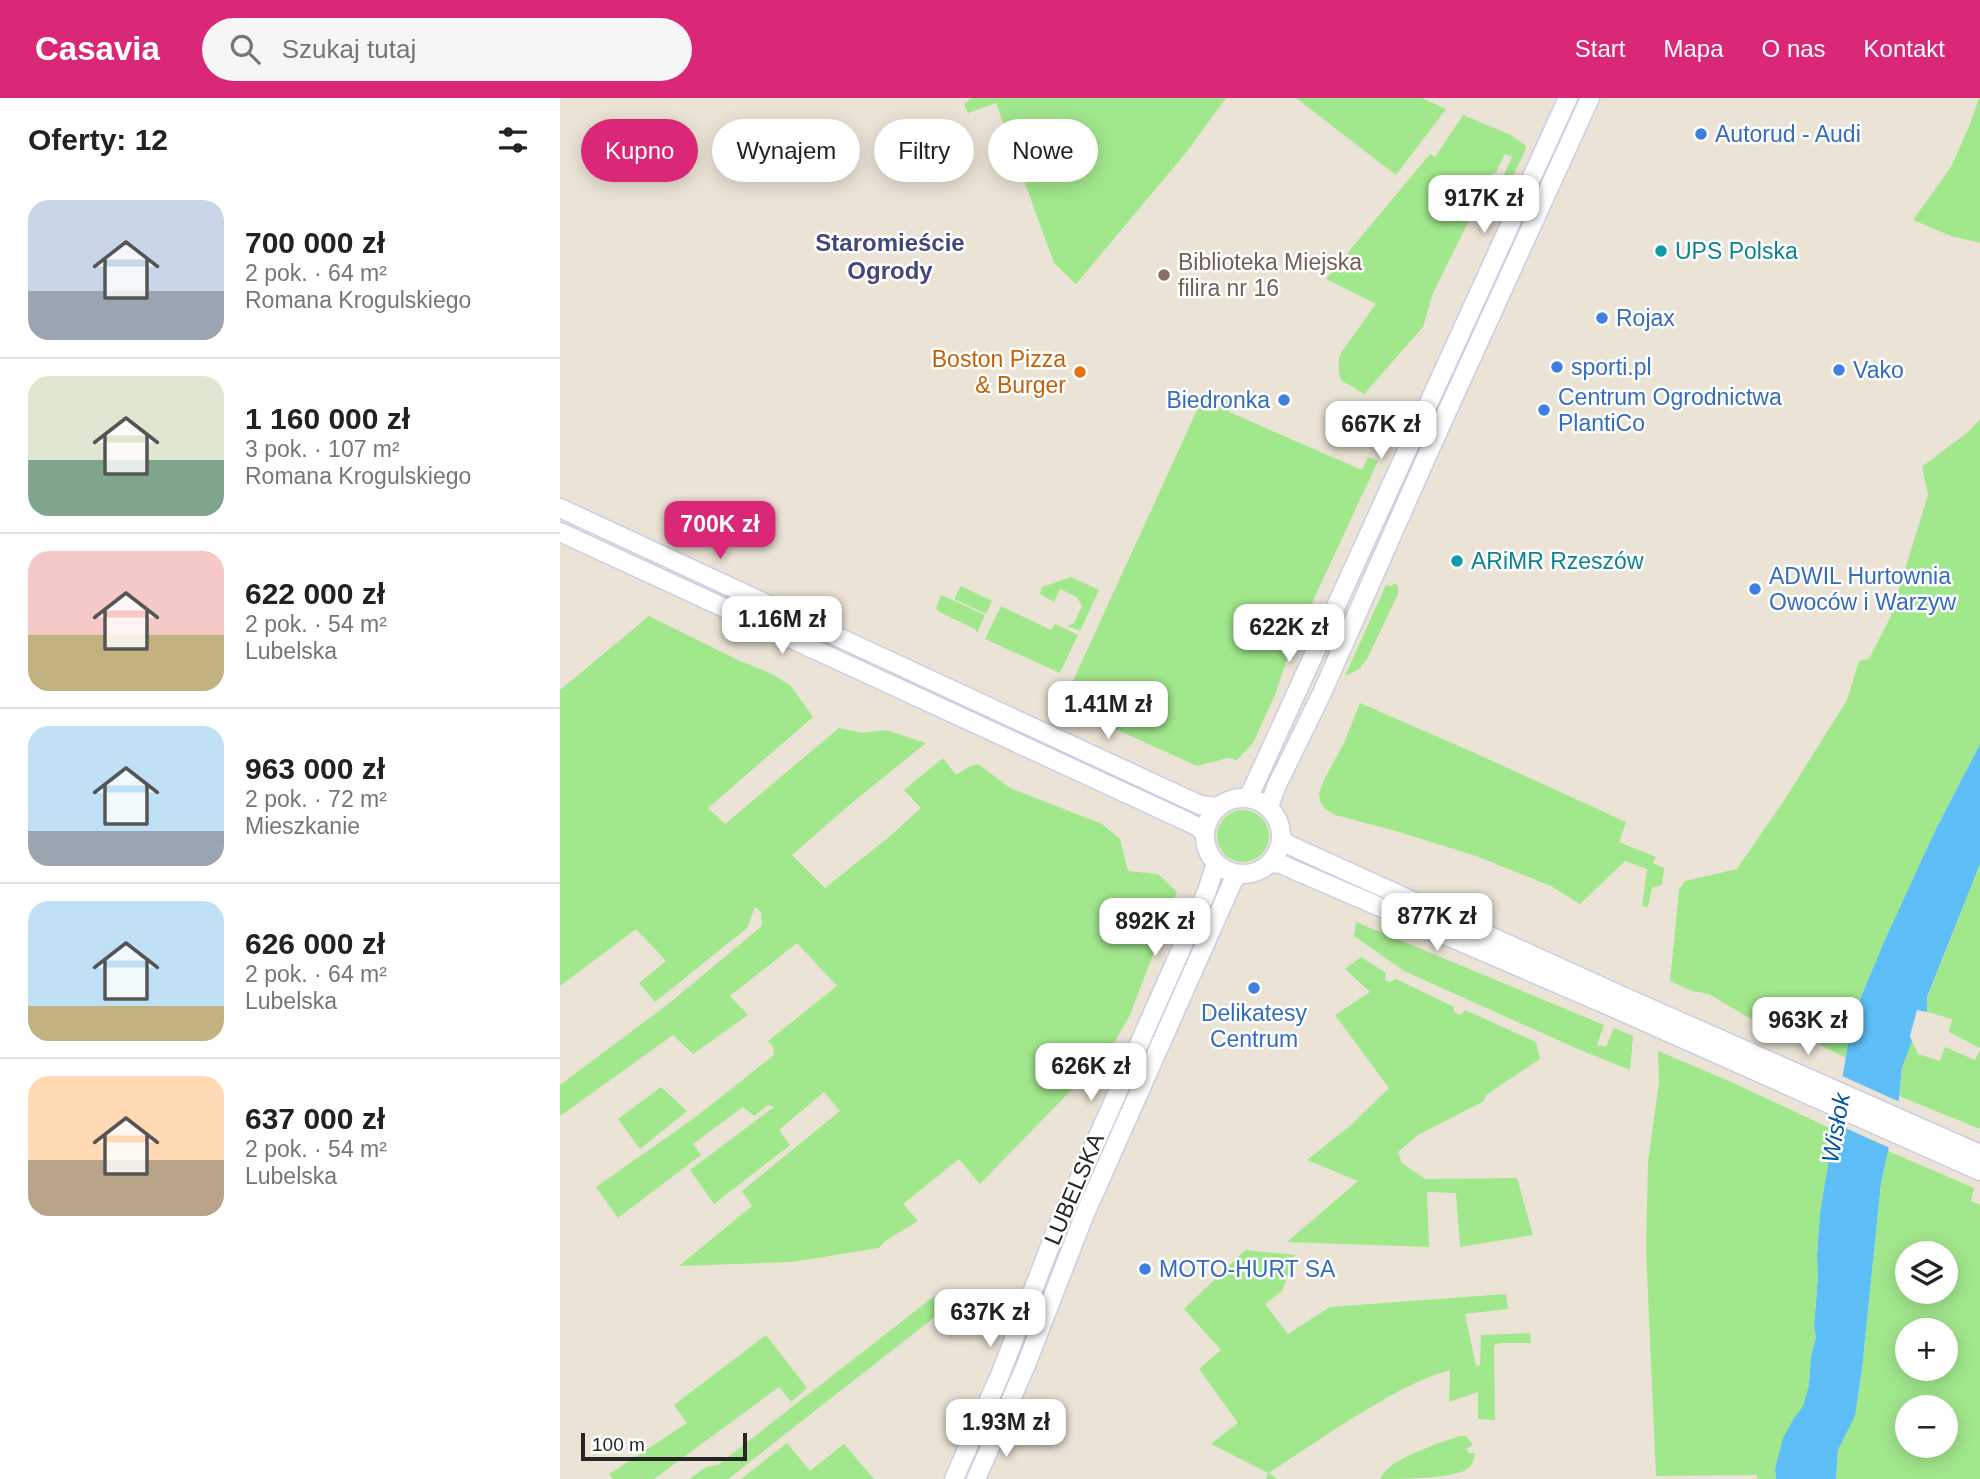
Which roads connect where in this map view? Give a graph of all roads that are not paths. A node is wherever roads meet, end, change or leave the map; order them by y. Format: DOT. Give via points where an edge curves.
graph roads {
  1 [pos="1568,98"];
  2 [pos="1590,98"];
  3 [pos="560,508"];
  4 [pos="560,532"];
  5 [pos="1247,797"];
  6 [pos="1217,807"];
  7 [pos="1269,807"];
  8 [pos="1204,833"];
  9 [pos="1281,837"];
  10 [pos="1216,863"];
  11 [pos="1270,863"];
  12 [pos="1239,874"];
  13 [pos="1617,1001"];
  14 [pos="1980,1154"];
  15 [pos="1980,1171"];
  16 [pos="954,1479"];
  17 [pos="976,1479"];
  1 -- 5 [label="main road"];
  2 -- 7 [label="main road"];
  3 -- 6 [label="main road" via="1200,805"];
  4 -- 8 [label="main road"];
  5 -- 6 [label="main road"];
  5 -- 7 [label="main road"];
  6 -- 8 [label="main road"];
  7 -- 9 [label="main road"];
  8 -- 10 [label="main road" via="1207,850"];
  9 -- 11 [label="main road"];
  9 -- 13 [label="main road" via="1287,844"];
  10 -- 12 [label="main road"];
  10 -- 16 [label="main road, LUBELSKA"];
  11 -- 12 [label="main road" via="1259,871"];
  11 -- 13 [label="main road"];
  12 -- 17 [label="main road, LUBELSKA" via="1094,1193"];
  13 -- 14 [label="main road"];
  13 -- 15 [label="main road"];
}
